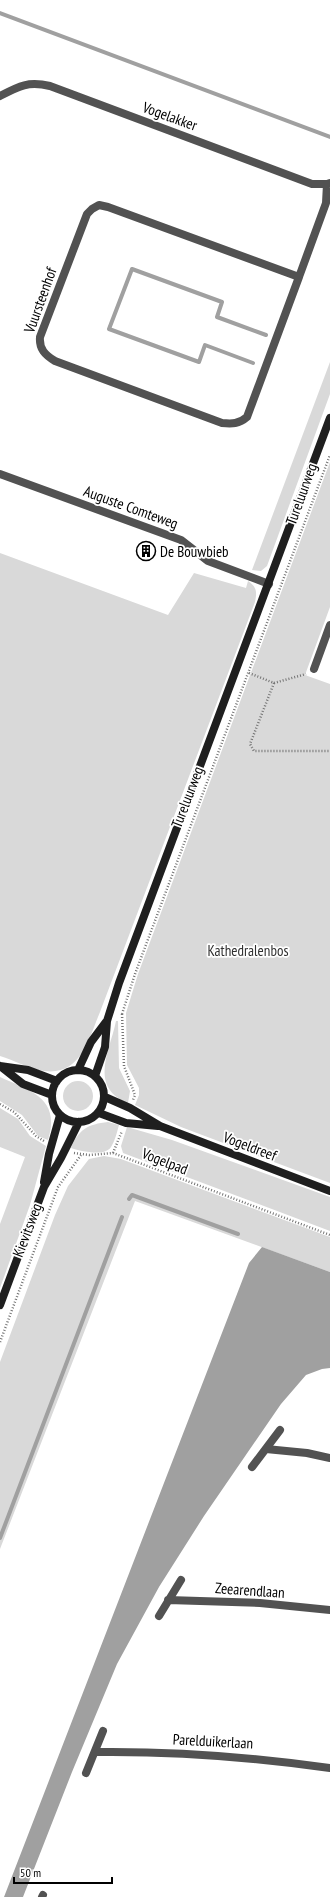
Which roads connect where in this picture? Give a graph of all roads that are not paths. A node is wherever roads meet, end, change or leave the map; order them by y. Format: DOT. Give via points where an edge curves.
graph roads {
  1 [pos="0,96"];
  2 [pos="329,184"];
  3 [pos="299,278"];
  4 [pos="330,418"];
  5 [pos="0,474"];
  6 [pos="269,584"];
  7 [pos="330,625"];
  8 [pos="314,670"];
  9 [pos="107,1021"];
  10 [pos="0,1066"];
  11 [pos="78,1070"];
  12 [pos="95,1076"];
  13 [pos="57,1080"];
  14 [pos="52,1095"];
  15 [pos="105,1097"];
  16 [pos="98,1113"];
  17 [pos="60,1115"];
  18 [pos="78,1122"];
  19 [pos="160,1126"];
  20 [pos="44,1187"];
  21 [pos="330,1190"];
  22 [pos="0,1305"];
  23 [pos="280,1430"];
  24 [pos="266,1449"];
  25 [pos="330,1458"];
  26 [pos="252,1467"];
  27 [pos="181,1580"];
  28 [pos="168,1600"];
  29 [pos="330,1610"];
  30 [pos="159,1616"];
  31 [pos="103,1731"];
  32 [pos="95,1752"];
  33 [pos="330,1768"];
  34 [pos="86,1773"];
  1 -- 2 [label="street, Vogelakker" via="22,85 36,83 50,86 312,184"];
  2 -- 3 [label="street, Vuursteenhof" via="326,203"];
  3 -- 3 [label="street, Vuursteenhof" via="247,417 241,422 222,423 55,361 45,355 40,345 40,337 87,214 99,205"];
  4 -- 6 [label="street, Tureluurweg"];
  5 -- 6 [label="street, Auguste Comteweg" via="180,540 208,561"];
  6 -- 9 [label="street, Tureluurweg" via="121,976"];
  7 -- 8 [label="street"];
  9 -- 11 [label="street, Tureluurweg" via="91,1042"];
  9 -- 12 [label="street, Tureluurweg" via="105,1047"];
  10 -- 13 [label="street" via="28,1070"];
  10 -- 14 [label="street" via="23,1084"];
  11 -- 12 [label="street"];
  11 -- 13 [label="street" via="70,1071"];
  12 -- 15 [label="street" via="101,1082"];
  13 -- 14 [label="street"];
  14 -- 17 [label="street"];
  15 -- 16 [label="street"];
  15 -- 19 [label="street, Vogeldreef"];
  16 -- 18 [label="street" via="86,1121"];
  16 -- 19 [label="street, Vogeldreef" via="126,1123"];
  17 -- 18 [label="street" via="72,1122"];
  17 -- 20 [label="street, Kievitsweg" via="51,1144"];
  18 -- 20 [label="street, Kievitsweg"];
  19 -- 21 [label="street, Vogeldreef"];
  20 -- 22 [label="street, Kievitsweg"];
  23 -- 24 [label="street"];
  24 -- 25 [label="street"];
  24 -- 26 [label="street"];
  27 -- 28 [label="street"];
  28 -- 29 [label="street, Zeearendlaan" via="260,1603"];
  28 -- 30 [label="street"];
  31 -- 32 [label="street"];
  32 -- 33 [label="street, Parelduikerlaan" via="261,1758"];
  32 -- 34 [label="street"];
}
